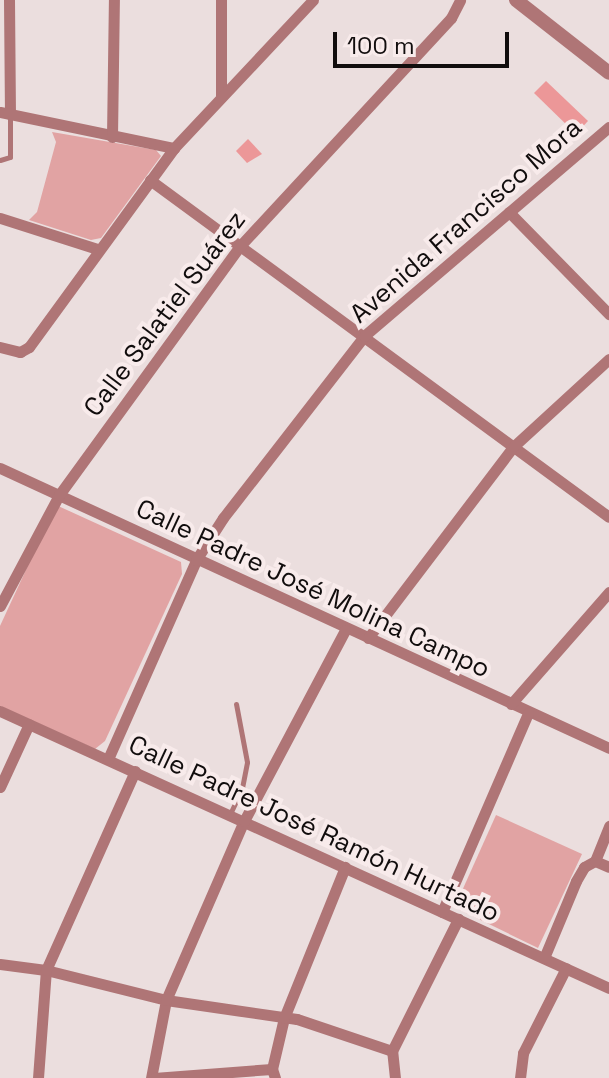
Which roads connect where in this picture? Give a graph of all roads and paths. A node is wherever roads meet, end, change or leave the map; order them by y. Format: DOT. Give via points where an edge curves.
graph roads {
  1 [pos="9,0"];
  2 [pos="114,0"];
  3 [pos="221,0"];
  4 [pos="313,0"];
  5 [pos="460,0"];
  6 [pos="516,0"];
  7 [pos="609,73"];
  8 [pos="221,97"];
  9 [pos="5,113"];
  10 [pos="609,127"];
  11 [pos="112,137"];
  12 [pos="174,148"];
  13 [pos="0,160"];
  14 [pos="150,180"];
  15 [pos="509,212"];
  16 [pos="0,218"];
  17 [pos="239,247"];
  18 [pos="98,249"];
  19 [pos="609,314"];
  20 [pos="364,336"];
  21 [pos="0,347"];
  22 [pos="609,359"];
  23 [pos="514,446"];
  24 [pos="0,468"];
  25 [pos="59,495"];
  26 [pos="609,517"];
  27 [pos="196,560"];
  28 [pos="609,592"];
  29 [pos="1,598"];
  30 [pos="345,630"];
  31 [pos="368,638"];
  32 [pos="236,704"];
  33 [pos="511,704"];
  34 [pos="0,711"];
  35 [pos="528,713"];
  36 [pos="29,724"];
  37 [pos="609,748"];
  38 [pos="108,759"];
  39 [pos="135,771"];
  40 [pos="0,787"];
  41 [pos="230,814"];
  42 [pos="244,821"];
  43 [pos="609,826"];
  44 [pos="595,861"];
  45 [pos="345,867"];
  46 [pos="609,867"];
  47 [pos="442,912"];
  48 [pos="458,919"];
  49 [pos="544,958"];
  50 [pos="0,964"];
  51 [pos="566,968"];
  52 [pos="46,970"];
  53 [pos="609,988"];
  54 [pos="166,1000"];
  55 [pos="284,1018"];
  56 [pos="392,1051"];
  57 [pos="273,1073"];
  58 [pos="38,1078"];
  59 [pos="152,1078"];
  60 [pos="395,1078"];
  61 [pos="520,1078"];
  1 -- 9 [label="street"];
  2 -- 11 [label="street"];
  3 -- 8 [label="street"];
  4 -- 8 [label="street"];
  5 -- 17 [label="street, Calle Salatiel Suárez" via="451,18"];
  6 -- 7 [label="street"];
  8 -- 12 [label="street"];
  9 -- 11 [label="street"];
  9 -- 13 [label="lane" via="10,157"];
  10 -- 15 [label="street, Avenida Francisco Mora"];
  11 -- 12 [label="street"];
  12 -- 14 [label="street"];
  14 -- 17 [label="street"];
  14 -- 18 [label="street"];
  15 -- 19 [label="street"];
  15 -- 20 [label="street, Avenida Francisco Mora"];
  16 -- 18 [label="street"];
  17 -- 20 [label="street"];
  17 -- 25 [label="street, Calle Salatiel Suárez"];
  18 -- 21 [label="street" via="29,347 20,352"];
  20 -- 23 [label="street"];
  20 -- 27 [label="street, Avenida Francisco Mora"];
  22 -- 23 [label="street"];
  23 -- 26 [label="street"];
  23 -- 31 [label="street"];
  24 -- 25 [label="street, Calle Padre José Molina Campo"];
  25 -- 27 [label="street, Calle Padre José Molina Campo"];
  25 -- 29 [label="street, Calle Salatiel Suárez"];
  27 -- 30 [label="street, Calle Padre José Molina Campo"];
  27 -- 38 [label="street, Avenida Francisco Mora"];
  28 -- 33 [label="street"];
  30 -- 31 [label="street, Calle Padre José Molina Campo"];
  30 -- 42 [label="street"];
  31 -- 33 [label="street, Calle Padre José Molina Campo"];
  32 -- 41 [label="lane" via="247,762"];
  33 -- 35 [label="street, Calle Padre José Molina Campo"];
  34 -- 36 [label="street, Calle Padre José Ramón Hurtado"];
  35 -- 37 [label="street, Calle Padre José Molina Campo"];
  35 -- 47 [label="street"];
  36 -- 38 [label="street, Calle Padre José Ramón Hurtado"];
  36 -- 40 [label="street"];
  38 -- 39 [label="street, Calle Padre José Ramón Hurtado"];
  39 -- 41 [label="street, Calle Padre José Ramón Hurtado"];
  39 -- 52 [label="street"];
  41 -- 42 [label="street, Calle Padre José Ramón Hurtado"];
  42 -- 45 [label="street, Calle Padre José Ramón Hurtado"];
  42 -- 54 [label="street"];
  43 -- 44 [label="street"];
  44 -- 46 [label="street"];
  44 -- 49 [label="street" via="576,881"];
  45 -- 47 [label="street, Calle Padre José Ramón Hurtado"];
  45 -- 55 [label="street"];
  47 -- 48 [label="street, Calle Padre José Ramón Hurtado"];
  48 -- 49 [label="street, Calle Padre José Ramón Hurtado"];
  48 -- 56 [label="street"];
  49 -- 51 [label="street, Calle Padre José Ramón Hurtado"];
  50 -- 52 [label="street"];
  51 -- 53 [label="street, Calle Padre José Ramón Hurtado"];
  51 -- 61 [label="street" via="523,1053"];
  52 -- 54 [label="street"];
  52 -- 58 [label="street"];
  54 -- 55 [label="street"];
  54 -- 59 [label="street"];
  55 -- 56 [label="street"];
  55 -- 57 [label="street"];
  56 -- 60 [label="street"];
  57 -- 59 [label="street"];
}
